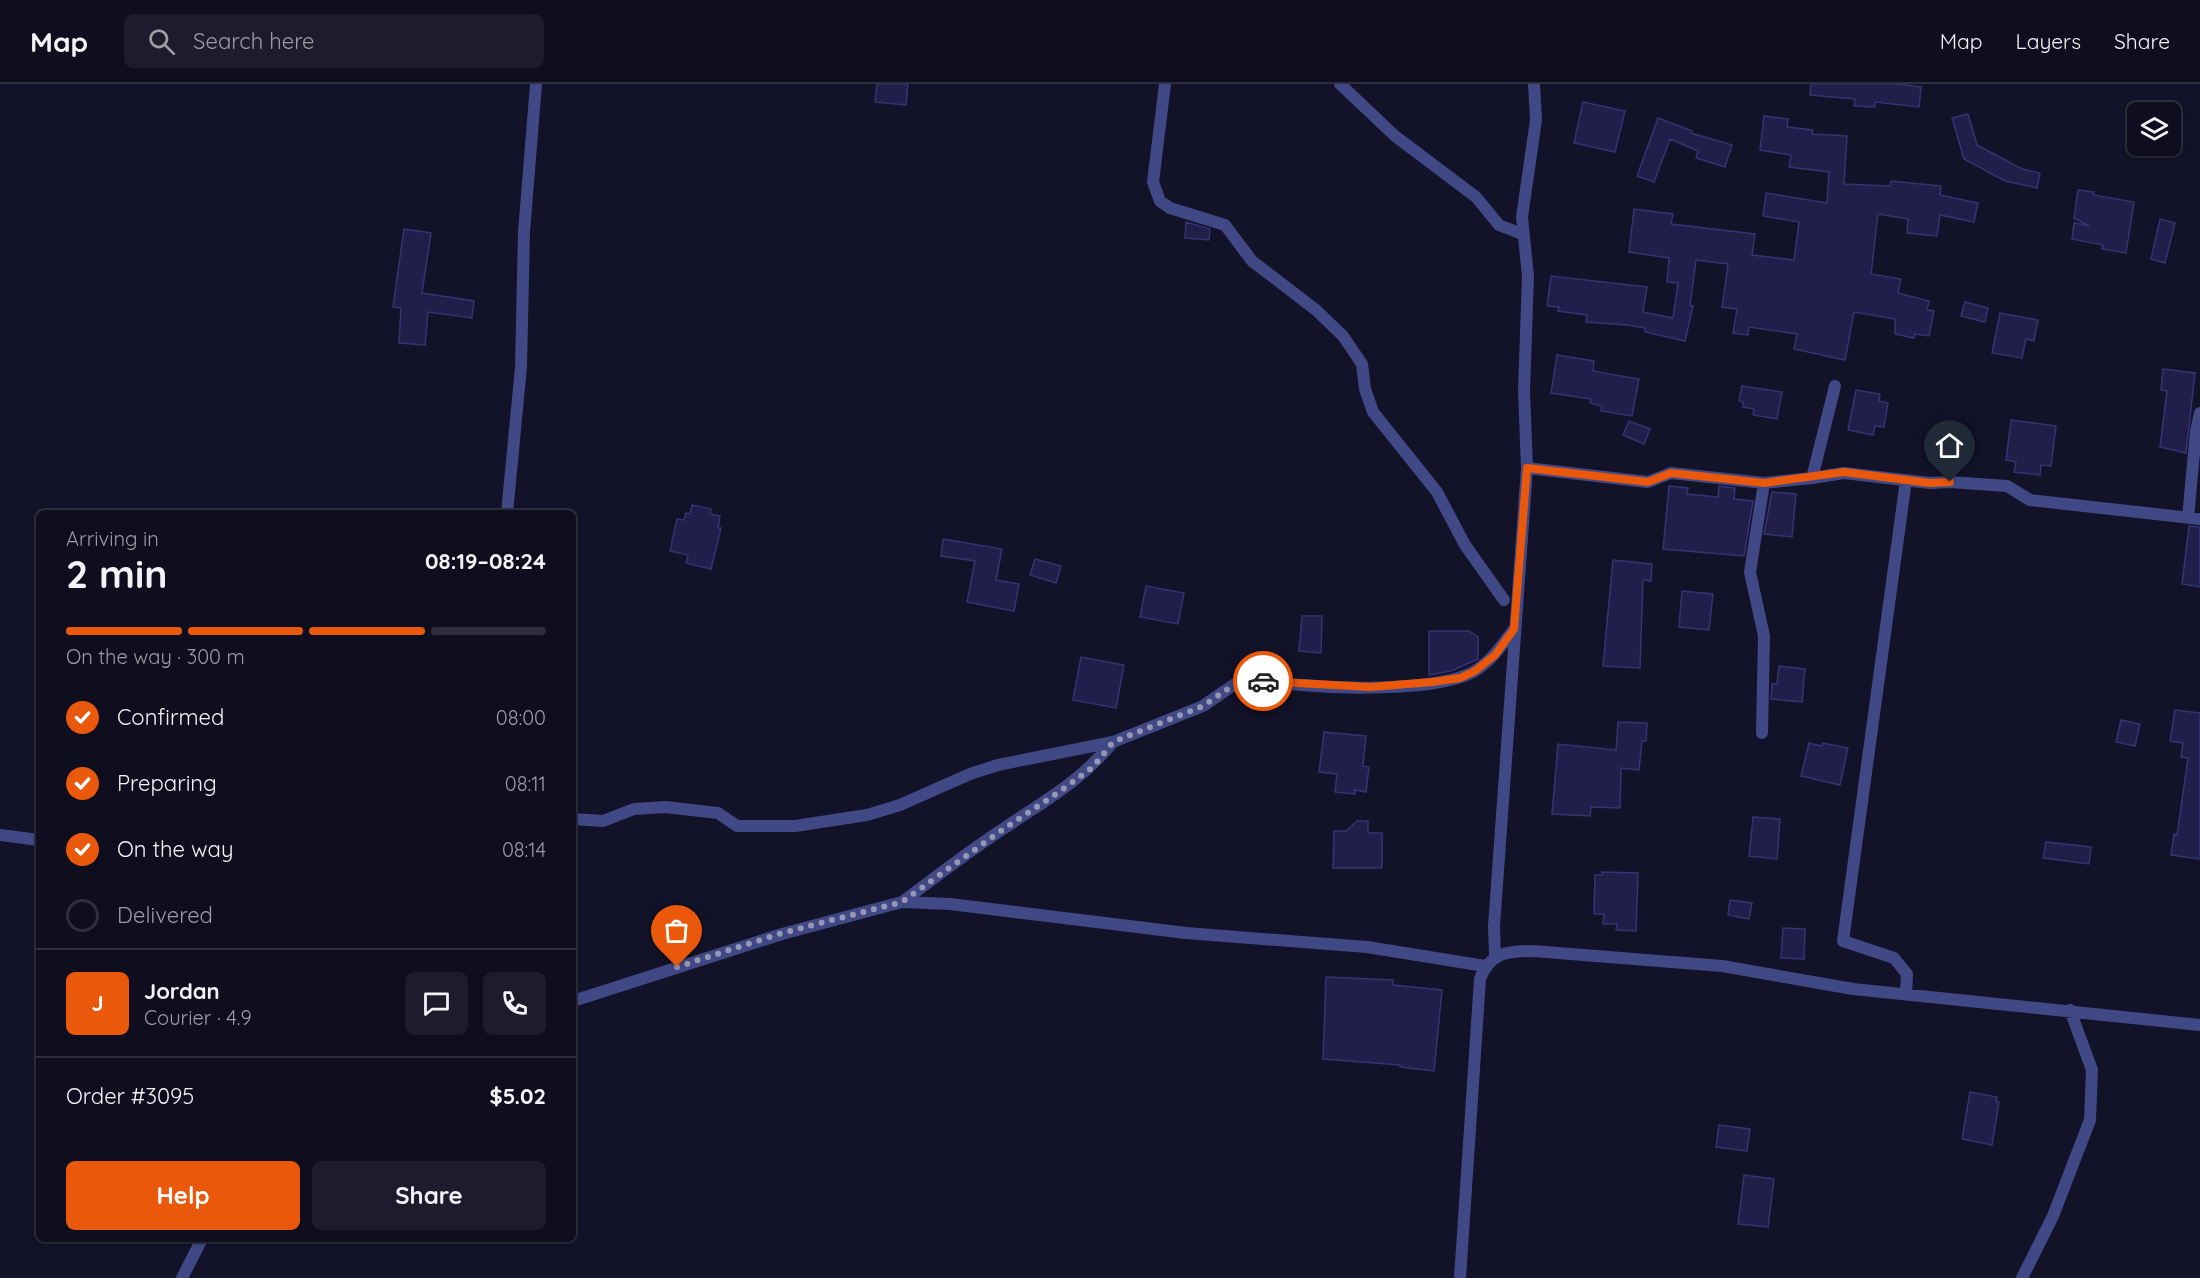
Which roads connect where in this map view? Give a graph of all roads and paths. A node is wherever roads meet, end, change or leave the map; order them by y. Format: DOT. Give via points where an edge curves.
graph roads {
  1 [pos="537,84"];
  2 [pos="1165,84"];
  3 [pos="1340,84"];
  4 [pos="1534,84"];
  5 [pos="1522,234"];
  6 [pos="1835,386"];
  7 [pos="2200,413"];
  8 [pos="1527,468"];
  9 [pos="1812,478"];
  10 [pos="1906,480"];
  11 [pos="1764,483"];
  12 [pos="507,510"];
  13 [pos="2194,518"];
  14 [pos="1504,600"];
  15 [pos="1514,629"];
  16 [pos="1762,733"];
  17 [pos="1113,742"];
  18 [pos="576,819"];
  19 [pos="0,835"];
  20 [pos="36,840"];
  21 [pos="902,902"];
  22 [pos="1495,956"];
  23 [pos="1485,966"];
  24 [pos="1906,994"];
  25 [pos="576,1000"];
  26 [pos="2070,1010"];
  27 [pos="2200,1025"];
  28 [pos="200,1242"];
  29 [pos="182,1278"];
  30 [pos="1460,1278"];
  31 [pos="2022,1278"];
  1 -- 12 [label="street" via="524,232 521,367"];
  2 -- 14 [label="street" via="1153,182 1160,201 1170,208 1225,225 1252,261 1343,336 1362,364 1372,412 1437,492 1470,554"];
  3 -- 5 [label="street" via="1395,136 1476,197 1499,225"];
  4 -- 5 [label="street" via="1536,120"];
  5 -- 8 [label="street" via="1528,286 1524,391"];
  6 -- 9 [label="street"];
  7 -- 13 [label="street"];
  8 -- 11 [label="street" via="1648,482 1671,473"];
  8 -- 15 [label="street"];
  9 -- 10 [label="street" via="1844,472"];
  9 -- 11 [label="street"];
  10 -- 13 [label="street" via="2007,486 2030,500"];
  10 -- 24 [label="street" via="1843,941 1894,958 1907,974"];
  11 -- 16 [label="street" via="1750,572 1764,636"];
  15 -- 17 [label="street" via="1495,655 1460,678 1370,687 1245,677 1203,706"];
  15 -- 22 [label="street"];
  17 -- 18 [label="street" via="998,765 900,805 841,820 795,826 736,826 718,813 665,807 634,809 603,821"];
  17 -- 21 [label="street" via="1093,767 1068,786"];
  19 -- 20 [label="street"];
  21 -- 23 [label="street" via="950,904 1186,933 1367,947"];
  21 -- 25 [label="street" via="782,933"];
  22 -- 23 [label="street"];
  22 -- 24 [label="street" via="1510,951 1533,951 1722,966 1853,989"];
  23 -- 30 [label="street" via="1480,979"];
  24 -- 26 [label="street"];
  26 -- 27 [label="street"];
  26 -- 31 [label="street" via="2092,1070 2090,1120 2053,1216"];
  28 -- 29 [label="street"];
}
